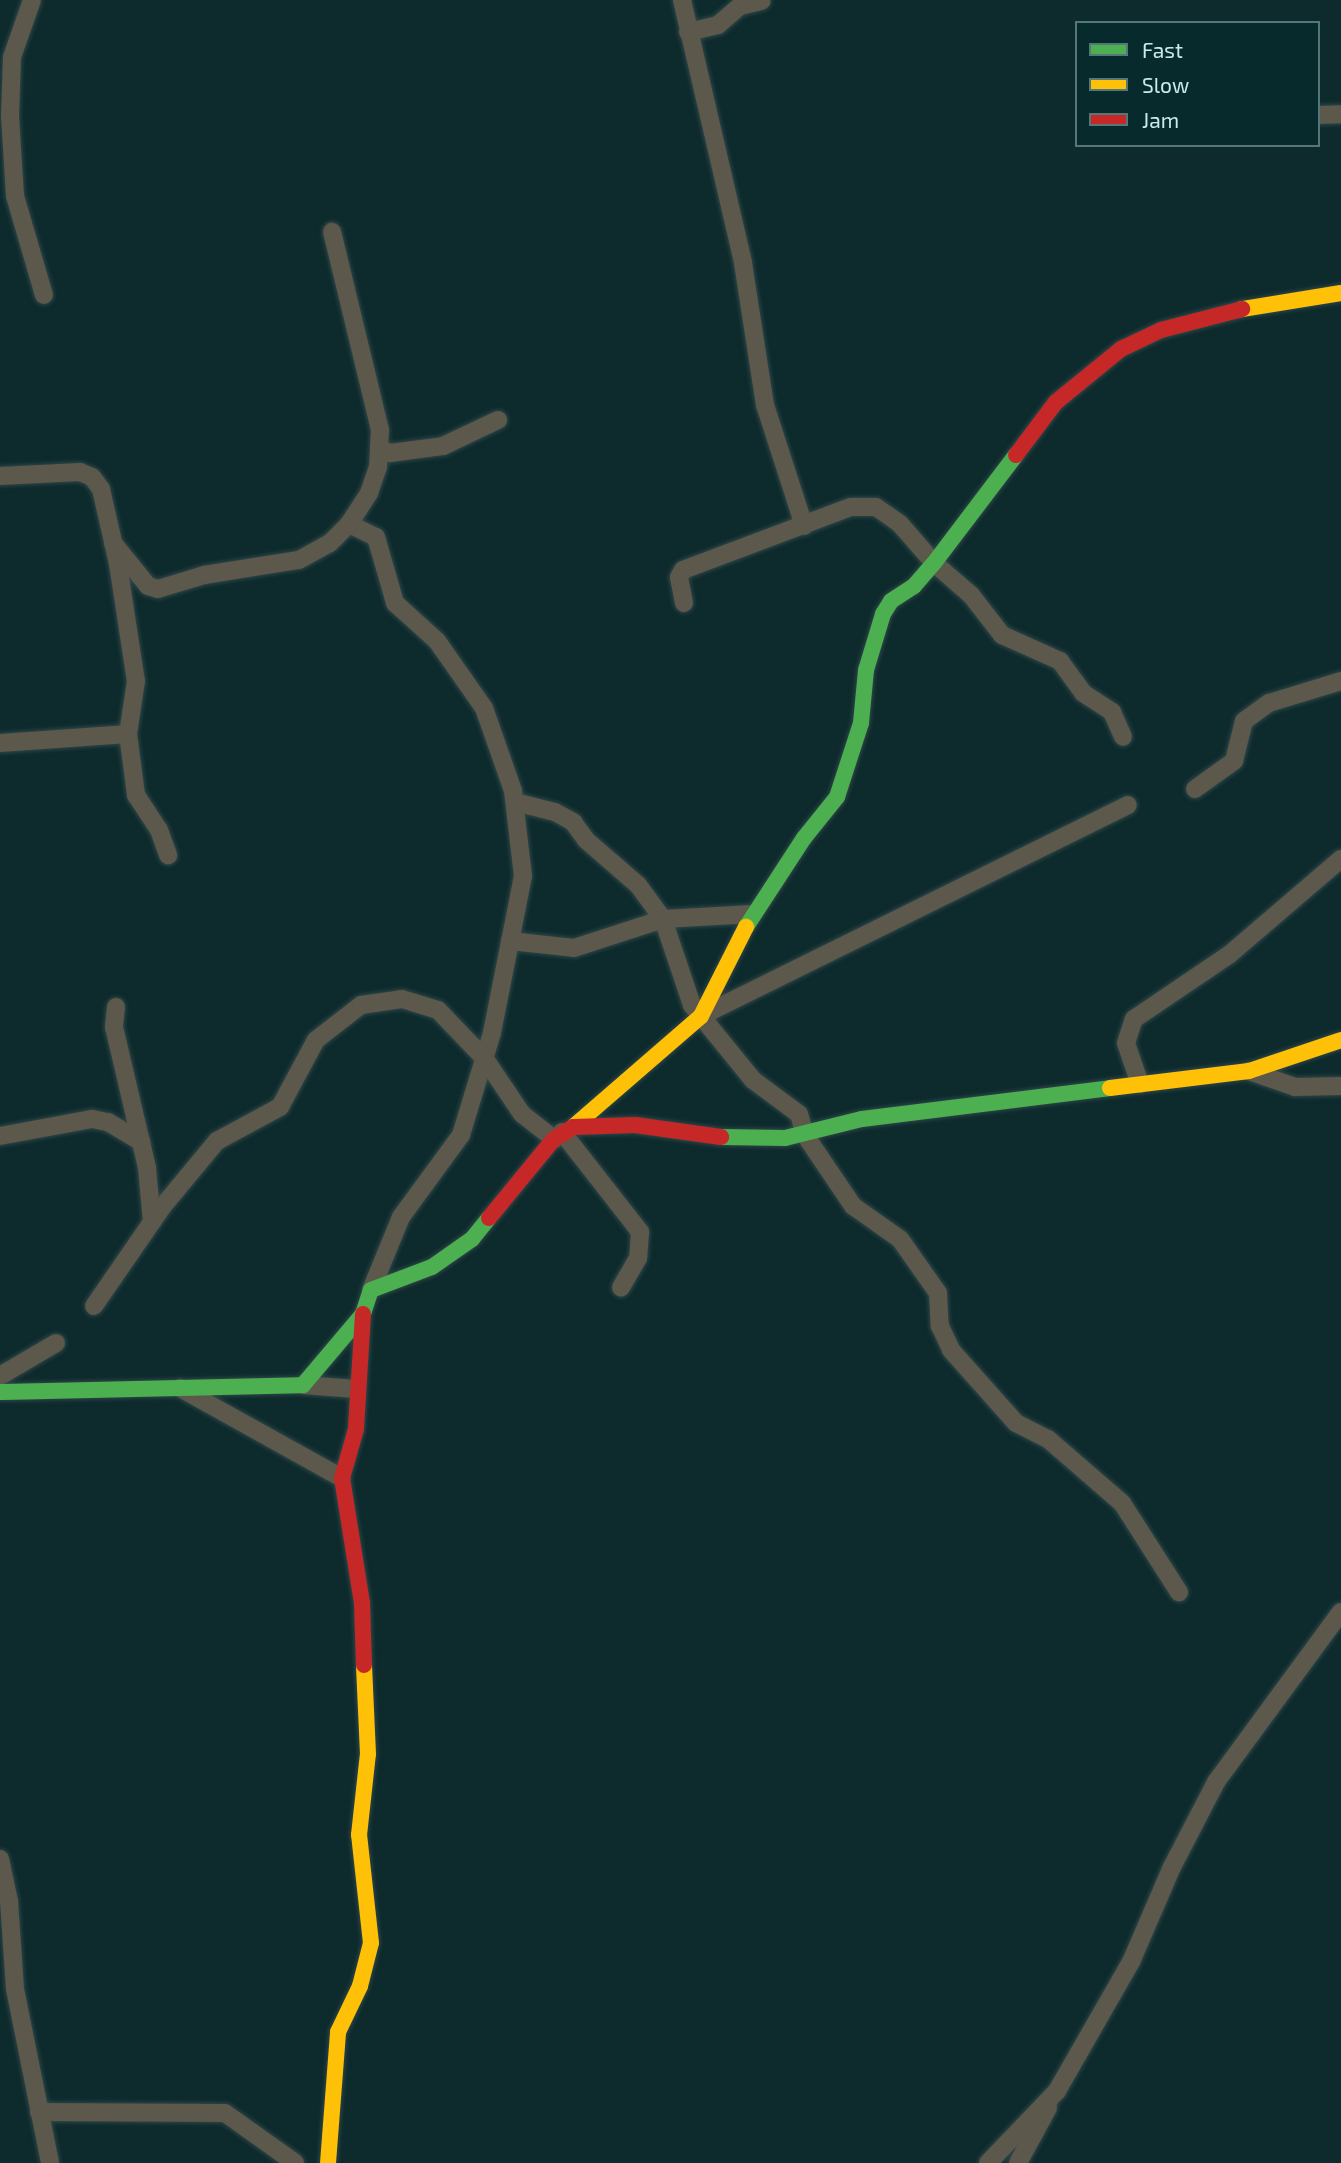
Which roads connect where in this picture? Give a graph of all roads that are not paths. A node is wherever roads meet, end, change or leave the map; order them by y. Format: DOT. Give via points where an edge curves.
graph roads {
  1 [pos="32,0"];
  2 [pos="682,0"];
  3 [pos="761,1"];
  4 [pos="688,32"];
  5 [pos="1341,114"];
  6 [pos="1320,115"];
  7 [pos="332,232"];
  8 [pos="1341,292"];
  9 [pos="44,295"];
  10 [pos="498,420"];
  11 [pos="380,449"];
  12 [pos="0,476"];
  13 [pos="349,524"];
  14 [pos="804,526"];
  15 [pos="113,542"];
  16 [pos="934,563"];
  17 [pos="684,603"];
  18 [pos="1341,681"];
  19 [pos="128,734"];
  20 [pos="1123,737"];
  21 [pos="0,743"];
  22 [pos="1195,789"];
  23 [pos="515,802"];
  24 [pos="1128,805"];
  25 [pos="168,855"];
  26 [pos="1341,859"];
  27 [pos="753,914"];
  28 [pos="663,919"];
  29 [pos="510,941"];
  30 [pos="116,1007"];
  31 [pos="701,1016"];
  32 [pos="1341,1040"];
  33 [pos="485,1059"];
  34 [pos="1249,1071"];
  35 [pos="1140,1084"];
  36 [pos="1341,1086"];
  37 [pos="563,1133"];
  38 [pos="805,1135"];
  39 [pos="0,1136"];
  40 [pos="141,1142"];
  41 [pos="152,1222"];
  42 [pos="621,1287"];
  43 [pos="371,1290"];
  44 [pos="94,1306"];
  45 [pos="363,1314"];
  46 [pos="56,1343"];
  47 [pos="0,1376"];
  48 [pos="303,1385"];
  49 [pos="180,1388"];
  50 [pos="356,1389"];
  51 [pos="0,1392"];
  52 [pos="342,1478"];
  53 [pos="1179,1592"];
  54 [pos="1341,1612"];
  55 [pos="0,1858"];
  56 [pos="1057,2091"];
  57 [pos="39,2112"];
  58 [pos="50,2163"];
  59 [pos="295,2163"];
  60 [pos="328,2163"];
  61 [pos="988,2163"];
  62 [pos="1017,2163"];
  1 -- 9 [label="street" via="12,57 10,116 15,196"];
  2 -- 4 [label="street"];
  3 -- 4 [label="street" via="740,6 718,25"];
  4 -- 14 [label="street" via="743,262 765,405"];
  5 -- 6 [label="street"];
  7 -- 11 [label="street" via="379,409"];
  8 -- 16 [label="street" via="1201,318 1121,349 1056,402"];
  10 -- 11 [label="street" via="443,446 390,453"];
  11 -- 13 [label="street" via="369,494"];
  12 -- 15 [label="street" via="62,470 92,477 100,489"];
  13 -- 15 [label="street" via="330,543 299,560 204,575 158,589 148,586"];
  13 -- 23 [label="street" via="376,537 395,603 437,641 484,708"];
  14 -- 16 [label="street" via="851,507 876,507 900,524"];
  14 -- 17 [label="street" via="683,570 679,577"];
  15 -- 19 [label="street" via="136,681"];
  16 -- 20 [label="street" via="971,596 1002,635 1060,661 1083,693 1112,712"];
  16 -- 27 [label="street" via="914,586 891,601 883,614 866,670 861,723 838,797"];
  18 -- 22 [label="street" via="1269,704 1244,721 1234,761"];
  19 -- 21 [label="street"];
  19 -- 25 [label="street" via="136,794 159,830"];
  23 -- 28 [label="street" via="555,812 573,822 591,845 638,885"];
  23 -- 29 [label="street" via="523,876"];
  24 -- 31 [label="street" via="1078,834 844,942"];
  26 -- 35 [label="street" via="1230,954 1134,1019 1126,1043"];
  27 -- 28 [label="street"];
  27 -- 31 [label="street"];
  28 -- 29 [label="street" via="574,948"];
  28 -- 31 [label="street" via="692,1005"];
  29 -- 33 [label="street"];
  30 -- 40 [label="street" via="117,1045"];
  31 -- 37 [label="street"];
  31 -- 38 [label="street" via="753,1080 799,1114"];
  32 -- 34 [label="street"];
  33 -- 37 [label="street" via="522,1114"];
  33 -- 41 [label="street" via="458,1026 419,1001 379,1000 361,1005 316,1040 280,1107 217,1142"];
  33 -- 43 [label="street" via="461,1135 401,1217"];
  34 -- 35 [label="street"];
  34 -- 36 [label="street" via="1295,1087"];
  35 -- 38 [label="street" via="862,1119"];
  37 -- 38 [label="street" via="635,1125 740,1140"];
  37 -- 42 [label="street" via="639,1232 638,1258"];
  37 -- 43 [label="street" via="472,1239 432,1267"];
  38 -- 53 [label="street" via="853,1206 900,1239 938,1293 940,1326 951,1350 1016,1423 1048,1439 1122,1503"];
  39 -- 40 [label="street" via="92,1119 108,1122"];
  40 -- 41 [label="street"];
  41 -- 44 [label="street"];
  43 -- 45 [label="street"];
  45 -- 48 [label="street"];
  45 -- 50 [label="street"];
  46 -- 47 [label="street"];
  48 -- 49 [label="street"];
  48 -- 50 [label="street"];
  49 -- 51 [label="street"];
  49 -- 52 [label="street"];
  50 -- 52 [label="street" via="356,1429"];
  52 -- 60 [label="street" via="362,1603 368,1754 359,1835 371,1943 360,1986 338,2032"];
  54 -- 56 [label="street" via="1216,1782 1131,1962"];
  55 -- 57 [label="street" via="9,1901 15,1989"];
  56 -- 61 [label="street"];
  56 -- 62 [label="street"];
  57 -- 58 [label="street"];
  57 -- 59 [label="street" via="225,2113"];
}
